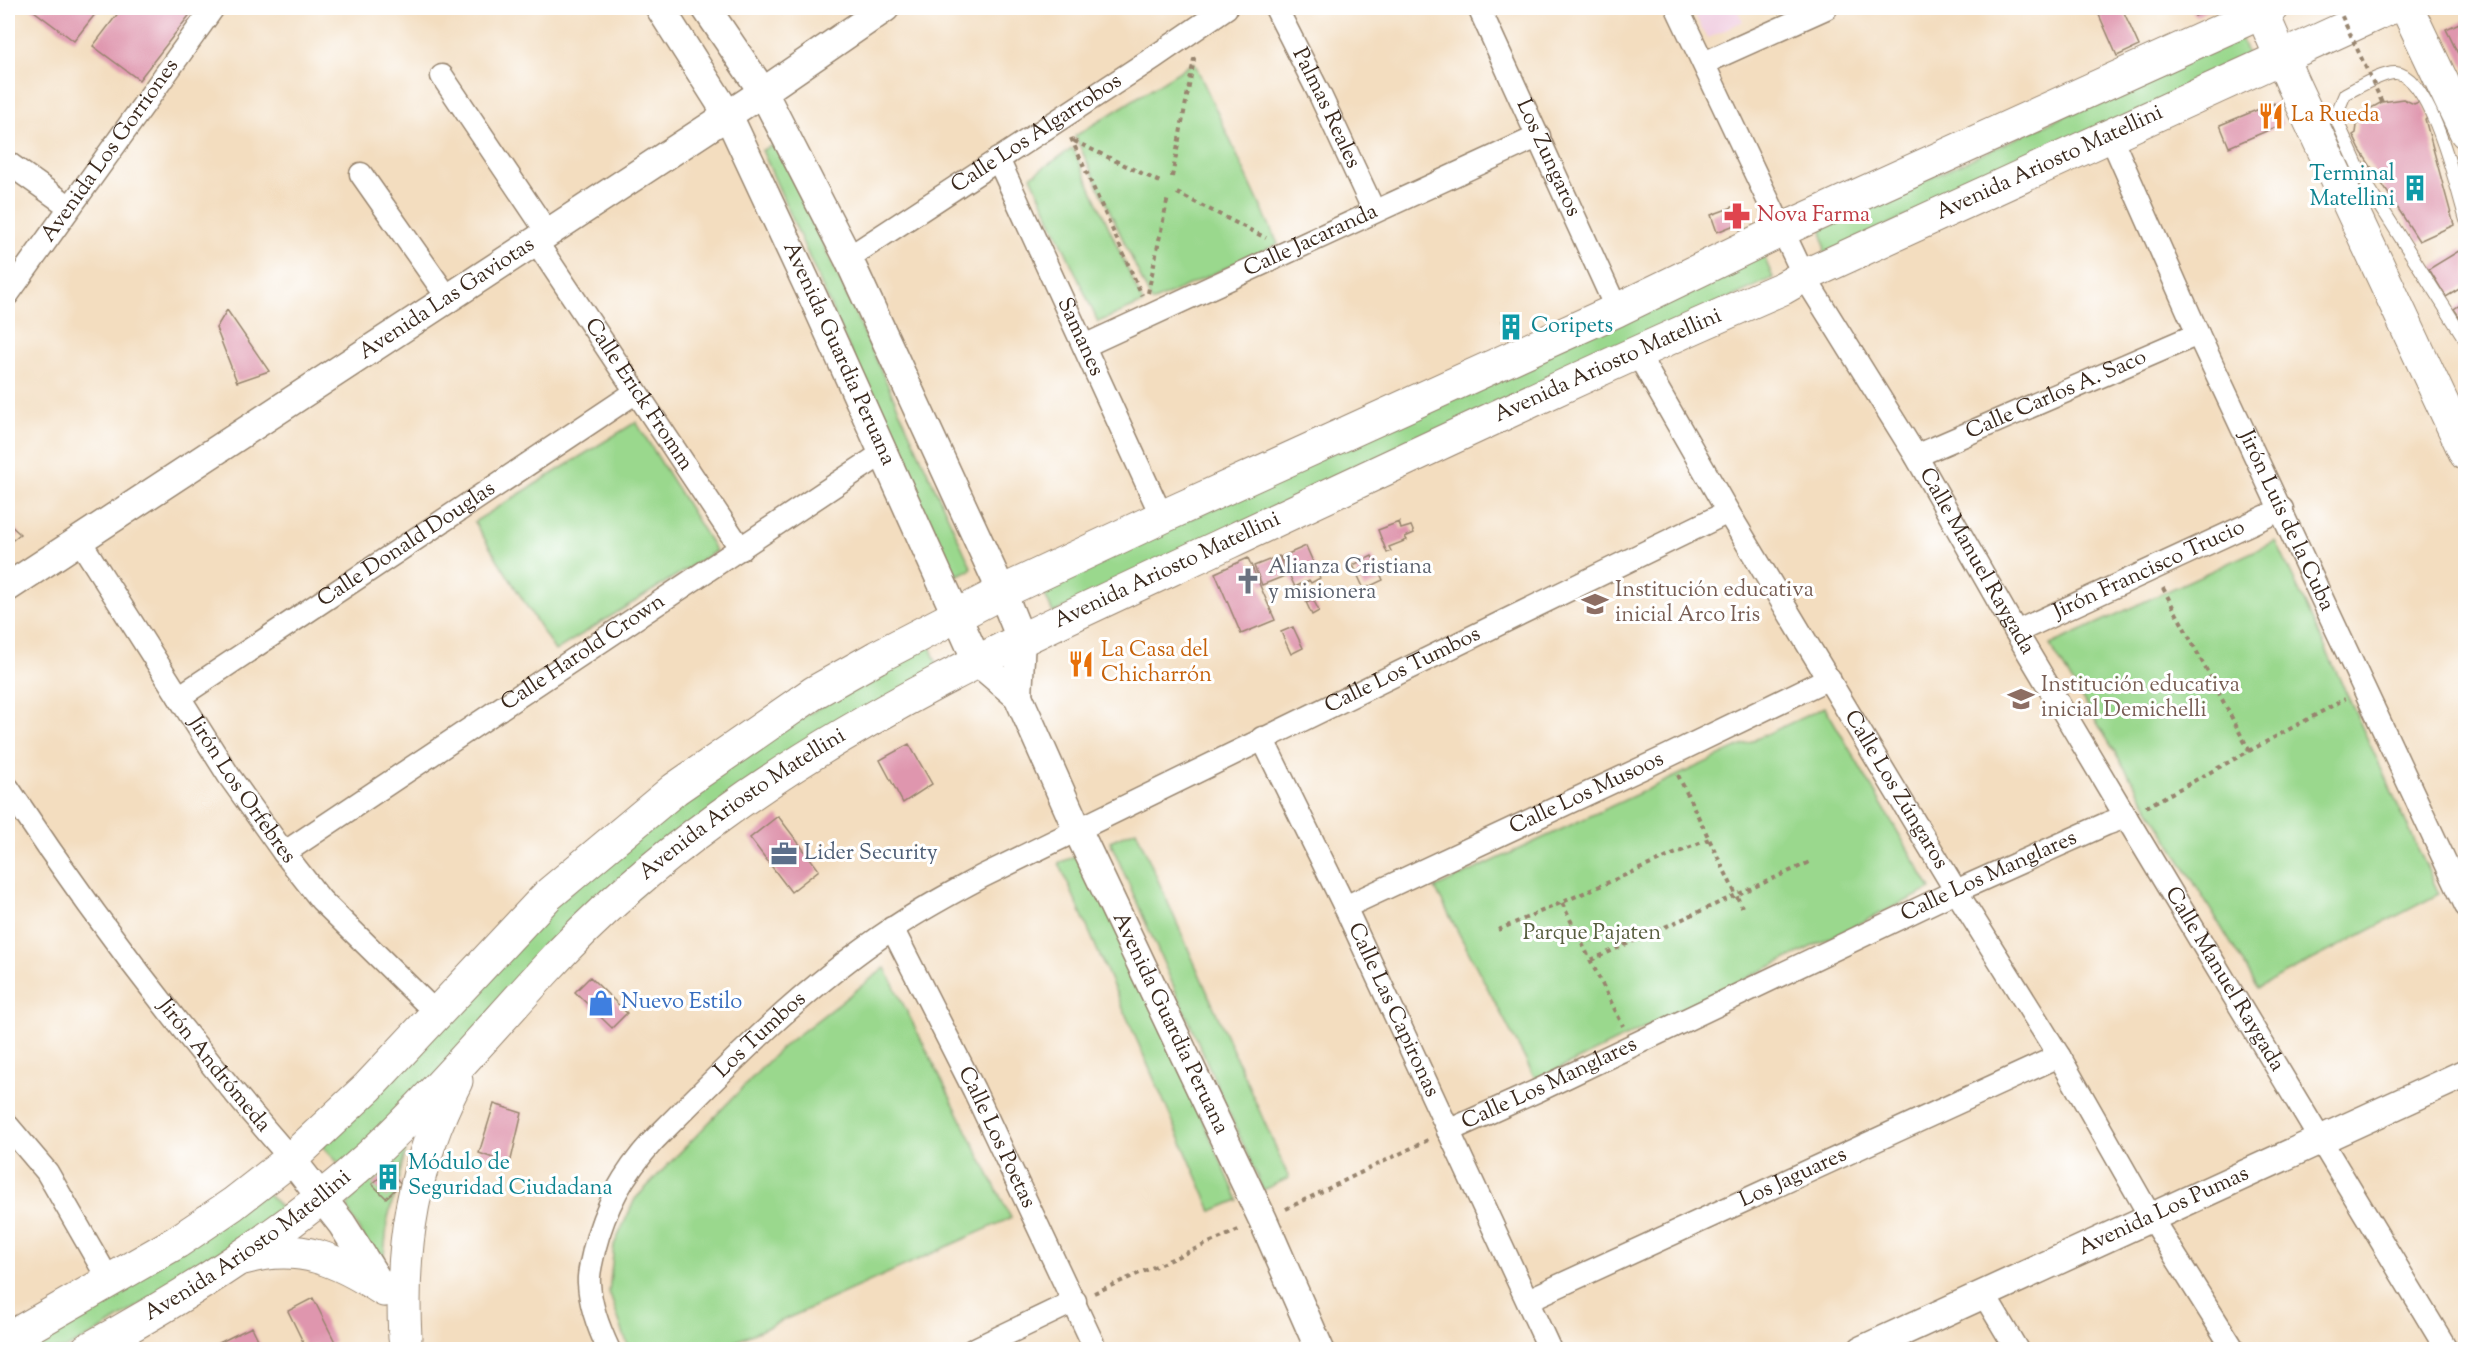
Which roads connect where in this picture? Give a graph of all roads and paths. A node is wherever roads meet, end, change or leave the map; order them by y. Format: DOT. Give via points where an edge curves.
graph roads {
  1 [pos="213,8"];
  2 [pos="660,8"];
  3 [pos="706,8"];
  4 [pos="885,8"];
  5 [pos="1226,8"];
  6 [pos="1276,8"];
  7 [pos="1479,8"];
  8 [pos="1677,8"];
  9 [pos="1826,8"];
  10 [pos="2338,8"];
  11 [pos="2389,8"];
  12 [pos="2407,8"];
  13 [pos="2264,9"];
  14 [pos="1180,39"];
  15 [pos="2281,57"];
  16 [pos="1704,63"];
  17 [pos="441,76"];
  18 [pos="763,92"];
  19 [pos="2382,102"];
  20 [pos="728,115"];
  21 [pos="1062,118"];
  22 [pos="2466,132"];
  23 [pos="2110,135"];
  24 [pos="1539,136"];
  25 [pos="1072,140"];
  26 [pos="998,159"];
  27 [pos="8,163"];
  28 [pos="361,174"];
  29 [pos="1172,177"];
  30 [pos="1160,182"];
  31 [pos="1177,193"];
  32 [pos="1168,197"];
  33 [pos="70,207"];
  34 [pos="1374,211"];
  35 [pos="2466,220"];
  36 [pos="1782,230"];
  37 [pos="541,236"];
  38 [pos="1291,250"];
  39 [pos="848,258"];
  40 [pos="1804,276"];
  41 [pos="8,294"];
  42 [pos="448,298"];
  43 [pos="1617,310"];
  44 [pos="2198,334"];
  45 [pos="2466,340"];
  46 [pos="1084,346"];
  47 [pos="1636,351"];
  48 [pos="636,392"];
  49 [pos="883,453"];
  50 [pos="2466,454"];
  51 [pos="1916,456"];
  52 [pos="2282,508"];
  53 [pos="1728,512"];
  54 [pos="1162,517"];
  55 [pos="80,542"];
  56 [pos="741,549"];
  57 [pos="2152,568"];
  58 [pos="8,587"];
  59 [pos="1002,592"];
  60 [pos="957,616"];
  61 [pos="2016,632"];
  62 [pos="1021,639"];
  63 [pos="977,661"];
  64 [pos="1829,678"];
  65 [pos="2364,688"];
  66 [pos="1018,696"];
  67 [pos="179,697"];
  68 [pos="1262,738"];
  69 [pos="2250,752"];
  70 [pos="1668,756"];
  71 [pos="8,788"];
  72 [pos="2126,817"];
  73 [pos="1078,831"];
  74 [pos="1709,839"];
  75 [pos="284,853"];
  76 [pos="1810,862"];
  77 [pos="1956,891"];
  78 [pos="1737,895"];
  79 [pos="1562,903"];
  80 [pos="2466,906"];
  81 [pos="1742,907"];
  82 [pos="1345,908"];
  83 [pos="892,928"];
  84 [pos="1498,930"];
  85 [pos="1591,960"];
  86 [pos="436,1012"];
  87 [pos="1632,1045"];
  88 [pos="474,1050"];
  89 [pos="2059,1056"];
  90 [pos="2466,1073"];
  91 [pos="8,1126"];
  92 [pos="1448,1131"];
  93 [pos="2320,1138"];
  94 [pos="291,1159"];
  95 [pos="321,1198"];
  96 [pos="2150,1216"];
  97 [pos="1263,1220"];
  98 [pos="237,1260"];
  99 [pos="110,1282"];
  100 [pos="384,1290"];
  101 [pos="1983,1293"];
  102 [pos="1528,1300"];
  103 [pos="1074,1301"];
  104 [pos="8,1339"];
  105 [pos="407,1344"];
  106 [pos="87,1350"];
  107 [pos="609,1350"];
  108 [pos="973,1350"];
  109 [pos="1096,1350"];
  110 [pos="1320,1350"];
  111 [pos="1550,1350"];
  112 [pos="1862,1350"];
  113 [pos="2017,1350"];
  114 [pos="2234,1350"];
  115 [pos="2447,1350"];
  1 -- 33 [label="street, Avenida Los Gorriones"];
  2 -- 20 [label="street, Avenida Guardia Peruana"];
  3 -- 18 [label="street, Avenida Guardia Peruana"];
  4 -- 18 [label="street, Avenida Las Gaviotas"];
  5 -- 14 [label="street, Calle Los Algarrobos"];
  6 -- 34 [label="street, Palmas Reales"];
  7 -- 24 [label="street, Los Zungaros"];
  8 -- 16 [label="street, Calle Manuel Raygada"];
  9 -- 16 [label="street"];
  10 -- 19 [label="path, bridge"];
  11 -- 15 [label="main road, Avenida Ariosto Matellini"];
  12 -- 22 [label="main road"];
  13 -- 15 [label="main road"];
  13 -- 36 [label="main road, Avenida Ariosto Matellini"];
  14 -- 21 [label="street, Calle Los Algarrobos"];
  14 -- 29 [label="path" via="1194,59"];
  15 -- 23 [label="main road, Avenida Ariosto Matellini"];
  15 -- 50 [label="main road"];
  16 -- 36 [label="street, Calle Manuel Raygada"];
  17 -- 37 [label="street, Calle Erick Fromm"];
  18 -- 20 [label="street, Avenida Las Gaviotas"];
  18 -- 39 [label="street, Avenida Guardia Peruana"];
  20 -- 37 [label="street, Avenida Las Gaviotas"];
  20 -- 49 [label="street, Avenida Guardia Peruana"];
  21 -- 25 [label="path"];
  21 -- 26 [label="street, Calle Los Algarrobos"];
  23 -- 40 [label="main road, Avenida Ariosto Matellini"];
  23 -- 44 [label="street, Jirón Luis de la Cuba"];
  24 -- 34 [label="street, Calle Jacaranda"];
  24 -- 43 [label="street, Los Zungaros"];
  25 -- 30 [label="path"];
  25 -- 32 [label="path" via="1146,304"];
  26 -- 39 [label="street, Calle Los Algarrobos"];
  26 -- 46 [label="street, Samanes"];
  27 -- 33 [label="street"];
  28 -- 42 [label="street"];
  31 -- 38 [label="path"];
  33 -- 41 [label="street, Avenida Los Gorriones"];
  34 -- 38 [label="street, Calle Jacaranda"];
  35 -- 45 [label="lane" via="2438,125 2415,83 2393,73 2345,94 2338,108 2338,123 2364,180"];
  36 -- 40 [label="street, Calle Manuel Raygada"];
  36 -- 43 [label="main road, Avenida Ariosto Matellini"];
  37 -- 42 [label="street, Avenida Las Gaviotas"];
  37 -- 48 [label="street, Calle Erick Fromm"];
  38 -- 46 [label="street, Calle Jacaranda"];
  39 -- 59 [label="street, Avenida Guardia Peruana"];
  40 -- 47 [label="main road, Avenida Ariosto Matellini"];
  40 -- 51 [label="street, Calle Manuel Raygada"];
  42 -- 55 [label="street, Avenida Las Gaviotas"];
  43 -- 54 [label="main road, Avenida Ariosto Matellini"];
  44 -- 51 [label="street, Calle Carlos A. Saco"];
  44 -- 52 [label="street, Jirón Luis de la Cuba"];
  46 -- 54 [label="street, Samanes"];
  47 -- 53 [label="street, Calle Los Zúngaros"];
  47 -- 62 [label="main road, Avenida Ariosto Matellini"];
  48 -- 56 [label="street, Calle Erick Fromm"];
  48 -- 67 [label="street, Calle Donald Douglas"];
  49 -- 56 [label="street, Calle Harold Crown"];
  49 -- 60 [label="street, Avenida Guardia Peruana"];
  51 -- 61 [label="street, Calle Manuel Raygada"];
  52 -- 57 [label="street, Jirón Francisco Trucio"];
  52 -- 65 [label="street, Jirón Luis de la Cuba"];
  53 -- 64 [label="street, Calle Los Zúngaros"];
  53 -- 68 [label="street, Calle Los Tumbos"];
  54 -- 59 [label="main road, Avenida Ariosto Matellini"];
  55 -- 58 [label="street, Avenida Las Gaviotas"];
  55 -- 67 [label="street, Jirón Los Orfebres"];
  56 -- 75 [label="street, Calle Harold Crown"];
  57 -- 61 [label="street, Jirón Francisco Trucio"];
  57 -- 69 [label="path"];
  59 -- 60 [label="main road, Avenida Ariosto Matellini"];
  59 -- 62 [label="street, Avenida Guardia Peruana"];
  60 -- 63 [label="street, Avenida Guardia Peruana"];
  60 -- 86 [label="main road, Avenida Ariosto Matellini" via="815,692 675,789 548,895"];
  61 -- 72 [label="street, Calle Manuel Raygada"];
  62 -- 63 [label="main road, Avenida Ariosto Matellini"];
  62 -- 66 [label="street, Avenida Guardia Peruana"];
  63 -- 66 [label="street, Avenida Guardia Peruana"];
  63 -- 88 [label="main road, Avenida Ariosto Matellini" via="853,728 715,819 617,899 548,967"];
  64 -- 70 [label="street, Calle Los Musoos"];
  64 -- 77 [label="street, Calle Los Zúngaros"];
  65 -- 69 [label="path"];
  65 -- 80 [label="street, Jirón Luis de la Cuba"];
  66 -- 73 [label="street, Avenida Guardia Peruana"];
  67 -- 75 [label="street, Jirón Los Orfebres"];
  68 -- 73 [label="street, Calle Los Tumbos"];
  68 -- 82 [label="street, Calle Las Capironas"];
  69 -- 72 [label="path"];
  70 -- 74 [label="path"];
  70 -- 82 [label="street, Calle Los Musoos"];
  71 -- 94 [label="street, Jirón Andrómeda" via="166,1010"];
  72 -- 77 [label="street, Calle Los Manglares"];
  72 -- 93 [label="street, Calle Manuel Raygada"];
  73 -- 83 [label="street, Los Tumbos" via="982,876"];
  73 -- 97 [label="street, Avenida Guardia Peruana"];
  74 -- 78 [label="path"];
  74 -- 79 [label="path"];
  75 -- 86 [label="street, Jirón Los Orfebres" via="321,900"];
  76 -- 78 [label="path"];
  77 -- 87 [label="street, Calle Los Manglares"];
  77 -- 89 [label="street, Calle Los Zúngaros"];
  78 -- 81 [label="path"];
  78 -- 85 [label="path"];
  79 -- 84 [label="path"];
  79 -- 85 [label="path"];
  82 -- 92 [label="street, Calle Las Capironas"];
  83 -- 103 [label="street, Calle Los Poetas"];
  83 -- 107 [label="street, Los Tumbos" via="785,1012 653,1141 623,1178 605,1213 590,1267 596,1316"];
  85 -- 87 [label="path"];
  86 -- 94 [label="main road, Avenida Ariosto Matellini" via="368,1087"];
  87 -- 92 [label="street, Calle Los Manglares"];
  88 -- 95 [label="main road, Avenida Ariosto Matellini" via="373,1153"];
  88 -- 105 [label="main road" via="439,1116 415,1188 404,1263"];
  89 -- 96 [label="street, Calle Los Zúngaros"];
  89 -- 102 [label="street, Los Jaguares"];
  90 -- 93 [label="street, Avenida Los Pumas"];
  91 -- 99 [label="street" via="47,1172"];
  92 -- 97 [label="path, Calle Los Manglares"];
  92 -- 102 [label="street, Calle Las Capironas"];
  93 -- 96 [label="street, Avenida Los Pumas"];
  93 -- 115 [label="street, Calle Manuel Raygada"];
  94 -- 95 [label="street, Jirón Andrómeda"];
  94 -- 99 [label="main road, Avenida Ariosto Matellini" via="233,1204"];
  95 -- 98 [label="main road, Avenida Ariosto Matellini"];
  95 -- 100 [label="street, Jirón Andrómeda"];
  96 -- 101 [label="street, Avenida Los Pumas"];
  96 -- 114 [label="street, Calle Los Zúngaros"];
  97 -- 103 [label="path, Calle Los Manglares"];
  97 -- 110 [label="street, Avenida Guardia Peruana"];
  98 -- 100 [label="main road" via="270,1252 305,1253 338,1262"];
  98 -- 106 [label="main road, Avenida Ariosto Matellini"];
  99 -- 104 [label="main road, Avenida Ariosto Matellini"];
  100 -- 105 [label="street, Jirón Andrómeda"];
  101 -- 112 [label="street, Avenida Los Pumas"];
  101 -- 113 [label="street"];
  102 -- 111 [label="street, Calle Las Capironas"];
  103 -- 108 [label="street"];
  103 -- 109 [label="street, Calle Los Poetas"];
}
